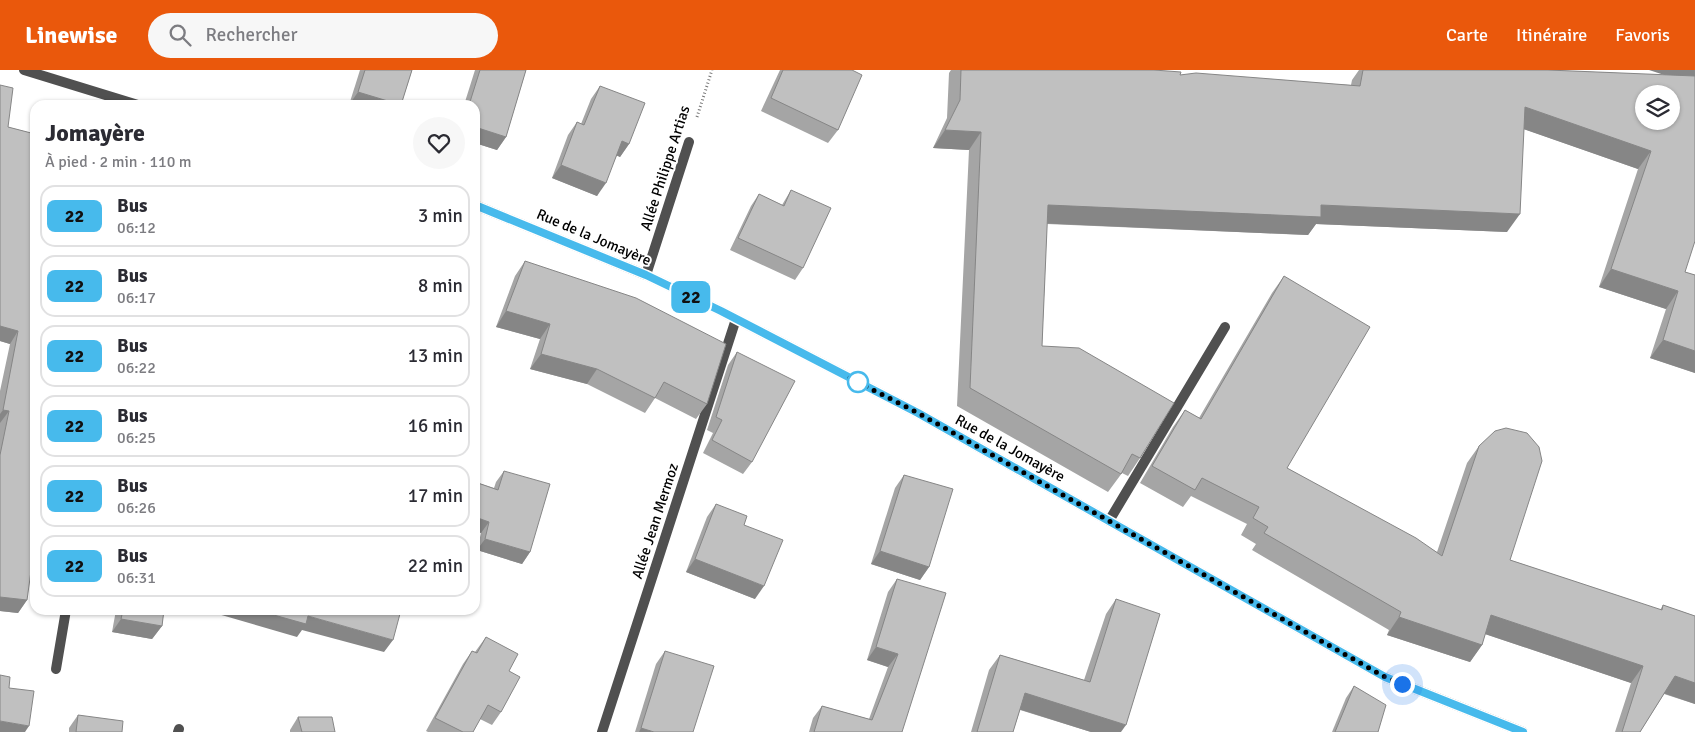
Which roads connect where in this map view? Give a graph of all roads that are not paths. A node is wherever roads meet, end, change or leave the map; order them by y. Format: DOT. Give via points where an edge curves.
graph roads {
  1 [pos="24,70"];
  2 [pos="122,100"];
  3 [pos="689,142"];
  4 [pos="480,207"];
  5 [pos="646,275"];
  6 [pos="736,319"];
  7 [pos="1225,327"];
  8 [pos="1109,521"];
  9 [pos="65,615"];
  10 [pos="56,669"];
  11 [pos="602,732"];
  12 [pos="1523,732"];
  1 -- 2 [label="street"];
  3 -- 5 [label="street, Allée Philippe Artias"];
  4 -- 5 [label="street, Rue de la Jomayère"];
  5 -- 6 [label="street, Rue de la Jomayère"];
  6 -- 8 [label="street, Rue de la Jomayère" via="918,413"];
  6 -- 11 [label="street, Allée Jean Mermoz"];
  7 -- 8 [label="street"];
  8 -- 12 [label="street, Rue de la Jomayère" via="1385,677"];
  9 -- 10 [label="street"];
}
